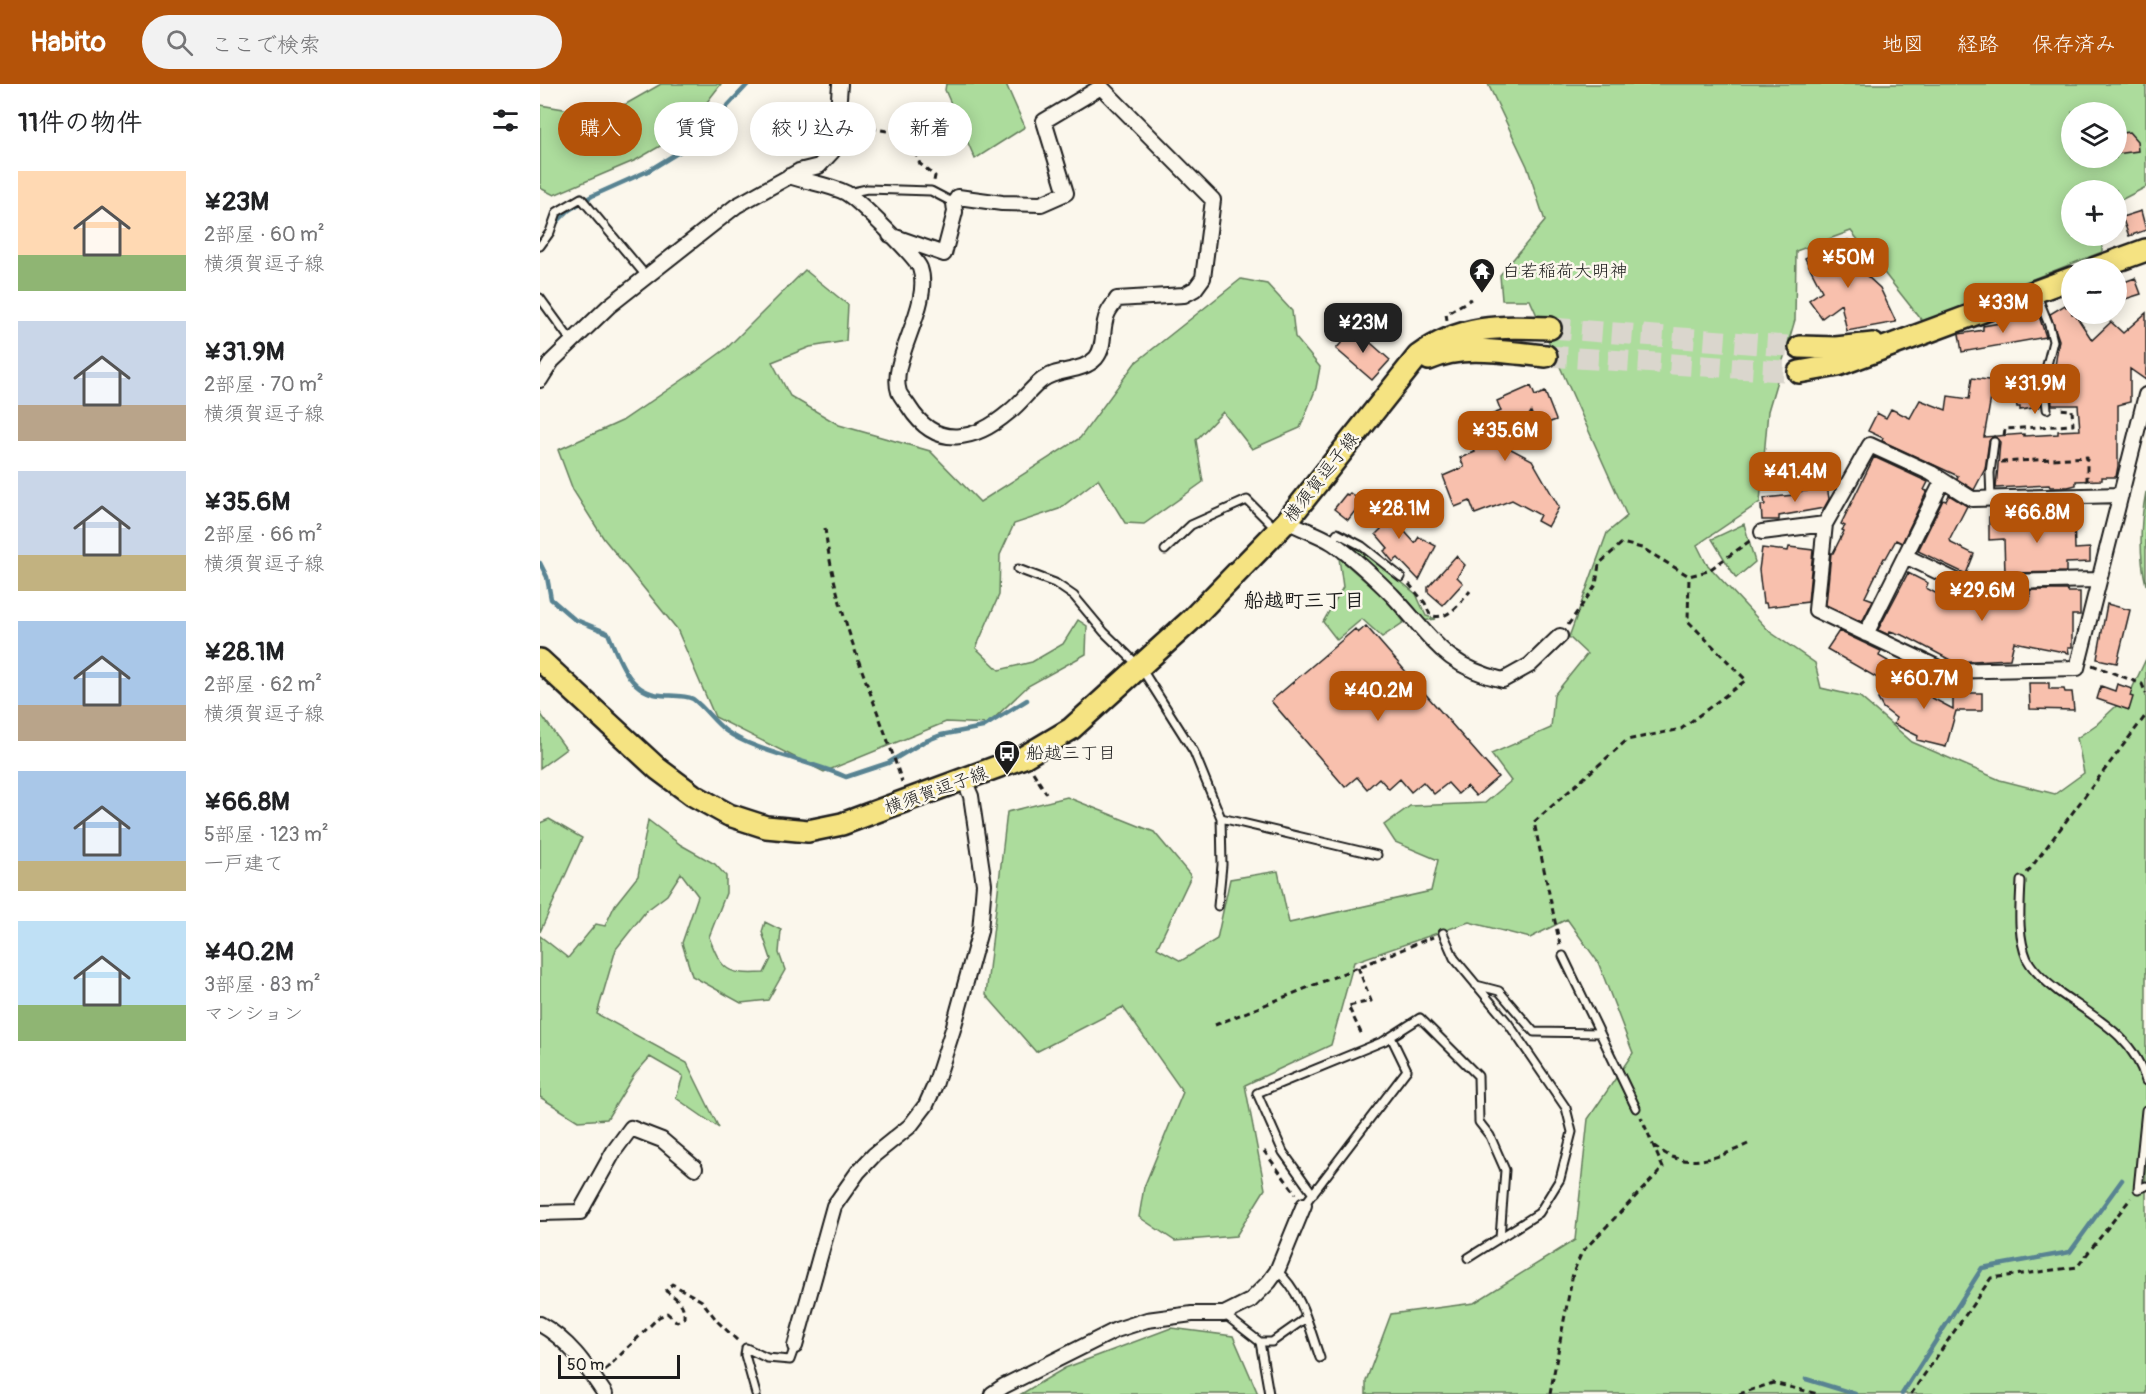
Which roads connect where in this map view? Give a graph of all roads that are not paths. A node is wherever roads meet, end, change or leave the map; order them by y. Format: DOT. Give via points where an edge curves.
graph roads {
  1 [pos="840,84"];
  2 [pos="789,176"];
  3 [pos="846,193"];
  4 [pos="954,203"];
  5 [pos="890,235"];
  6 [pos="540,246"];
  7 [pos="2146,250"];
  8 [pos="2124,258"];
  9 [pos="647,277"];
  10 [pos="2061,282"];
  11 [pos="2035,291"];
  12 [pos="540,298"];
  13 [pos="1550,328"];
  14 [pos="1927,333"];
  15 [pos="572,342"];
  16 [pos="1800,347"];
  17 [pos="1546,356"];
  18 [pos="1406,369"];
  19 [pos="1799,372"];
  20 [pos="540,380"];
  21 [pos="2146,395"];
  22 [pos="2047,409"];
  23 [pos="1994,442"];
  24 [pos="1942,482"];
  25 [pos="2121,495"];
  26 [pos="1992,499"];
  27 [pos="1825,524"];
  28 [pos="1282,526"];
  29 [pos="1762,532"];
  30 [pos="1332,543"];
  31 [pos="1165,550"];
  32 [pos="1905,556"];
  33 [pos="1018,569"];
  34 [pos="1401,577"];
  35 [pos="2099,580"];
  36 [pos="1866,634"];
  37 [pos="1560,636"];
  38 [pos="540,660"];
  39 [pos="1141,668"];
  40 [pos="964,780"];
  41 [pos="1221,818"];
  42 [pos="1377,855"];
  43 [pos="2021,881"];
  44 [pos="1218,906"];
  45 [pos="1443,933"];
  46 [pos="1563,956"];
  47 [pos="1476,985"];
  48 [pos="1600,1033"];
  49 [pos="1391,1037"];
  50 [pos="2146,1081"];
  51 [pos="1636,1108"];
  52 [pos="2146,1110"];
  53 [pos="695,1168"];
  54 [pos="2146,1186"];
  55 [pos="1313,1194"];
  56 [pos="1304,1205"];
  57 [pos="540,1213"];
  58 [pos="1500,1238"];
  59 [pos="1468,1258"];
  60 [pos="1276,1271"];
  61 [pos="1224,1314"];
  62 [pos="1306,1317"];
  63 [pos="540,1324"];
  64 [pos="1260,1342"];
  65 [pos="795,1346"];
  66 [pos="1320,1358"];
  67 [pos="605,1394"];
  68 [pos="756,1394"];
  69 [pos="992,1394"];
  70 [pos="1269,1394"];
  1 -- 2 [label="street" via="832,152 819,166"];
  2 -- 3 [label="street"];
  2 -- 9 [label="street" via="736,206"];
  3 -- 4 [label="lane" via="867,189 931,191"];
  3 -- 5 [label="street"];
  4 -- 5 [label="street" via="944,254"];
  4 -- 5 [label="street" via="958,197 1041,204 1066,193 1044,121 1101,87 1213,200 1203,278 1184,295 1117,299 1106,315 1097,356 1088,365 1043,379 1009,413 980,431 959,437 943,436 926,428 899,391 898,371 915,321 921,286 920,266"];
  6 -- 9 [label="lane" via="557,212 581,198"];
  7 -- 8 [label="main road"];
  9 -- 15 [label="street"];
  10 -- 11 [label="main road"];
  11 -- 14 [label="main road"];
  11 -- 22 [label="lane" via="2053,340 2044,377"];
  12 -- 15 [label="lane"];
  13 -- 18 [label="main road, 横須賀逗子線" via="1479,328 1433,345"];
  14 -- 16 [label="main road" via="1873,344"];
  14 -- 19 [label="main road" via="1838,365"];
  15 -- 20 [label="street" via="552,361"];
  17 -- 18 [label="main road, 横須賀逗子線" via="1452,352"];
  18 -- 28 [label="main road, 横須賀逗子線"];
  21 -- 25 [label="street"];
  23 -- 26 [label="lane"];
  24 -- 26 [label="street" via="1972,499"];
  24 -- 27 [label="street" via="1870,445"];
  24 -- 32 [label="street"];
  25 -- 26 [label="street"];
  25 -- 35 [label="street"];
  27 -- 29 [label="street"];
  27 -- 36 [label="street" via="1816,610"];
  28 -- 30 [label="street"];
  28 -- 31 [label="lane" via="1247,500 1191,525"];
  28 -- 39 [label="main road, 横須賀逗子線"];
  30 -- 34 [label="lane" via="1336,533 1362,546"];
  30 -- 37 [label="street" via="1391,595 1454,662 1478,674 1503,680 1530,665"];
  32 -- 35 [label="street" via="1961,583"];
  32 -- 36 [label="street"];
  33 -- 39 [label="lane" via="1055,583 1074,596"];
  35 -- 36 [label="street" via="2077,668 1945,671"];
  38 -- 40 [label="main road, 横須賀逗子線" via="657,769 729,815 766,827 808,831 842,824"];
  39 -- 40 [label="main road, 横須賀逗子線" via="1071,729 1024,757"];
  39 -- 41 [label="lane" via="1194,752"];
  40 -- 65 [label="street" via="971,796 984,884 980,931 953,1029 926,1105 910,1126 858,1172 834,1206"];
  41 -- 42 [label="lane"];
  41 -- 44 [label="lane"];
  43 -- 50 [label="lane" via="2020,934 2028,960 2044,981 2119,1034 2141,1063"];
  45 -- 47 [label="lane" via="1454,958"];
  46 -- 48 [label="lane"];
  47 -- 48 [label="lane" via="1499,991 1534,1032"];
  47 -- 58 [label="lane" via="1508,1023 1566,1107 1572,1132 1560,1179 1539,1213"];
  48 -- 51 [label="lane"];
  49 -- 55 [label="lane" via="1407,1070"];
  49 -- 55 [label="lane" via="1257,1093 1283,1152"];
  49 -- 58 [label="lane" via="1420,1018 1478,1076 1479,1122 1490,1136 1505,1170"];
  52 -- 54 [label="lane" via="2138,1189"];
  53 -- 57 [label="street" via="662,1140 632,1128 614,1151 580,1212"];
  55 -- 56 [label="lane"];
  56 -- 60 [label="street"];
  58 -- 59 [label="lane"];
  60 -- 61 [label="street" via="1250,1301"];
  60 -- 62 [label="lane" via="1300,1299"];
  61 -- 64 [label="lane"];
  61 -- 69 [label="street" via="1148,1320 1116,1330"];
  62 -- 64 [label="lane" via="1272,1341"];
  62 -- 66 [label="lane"];
  63 -- 67 [label="street" via="558,1334 580,1357"];
  64 -- 70 [label="lane"];
  65 -- 68 [label="lane" via="790,1360 767,1358 746,1348"];
}
